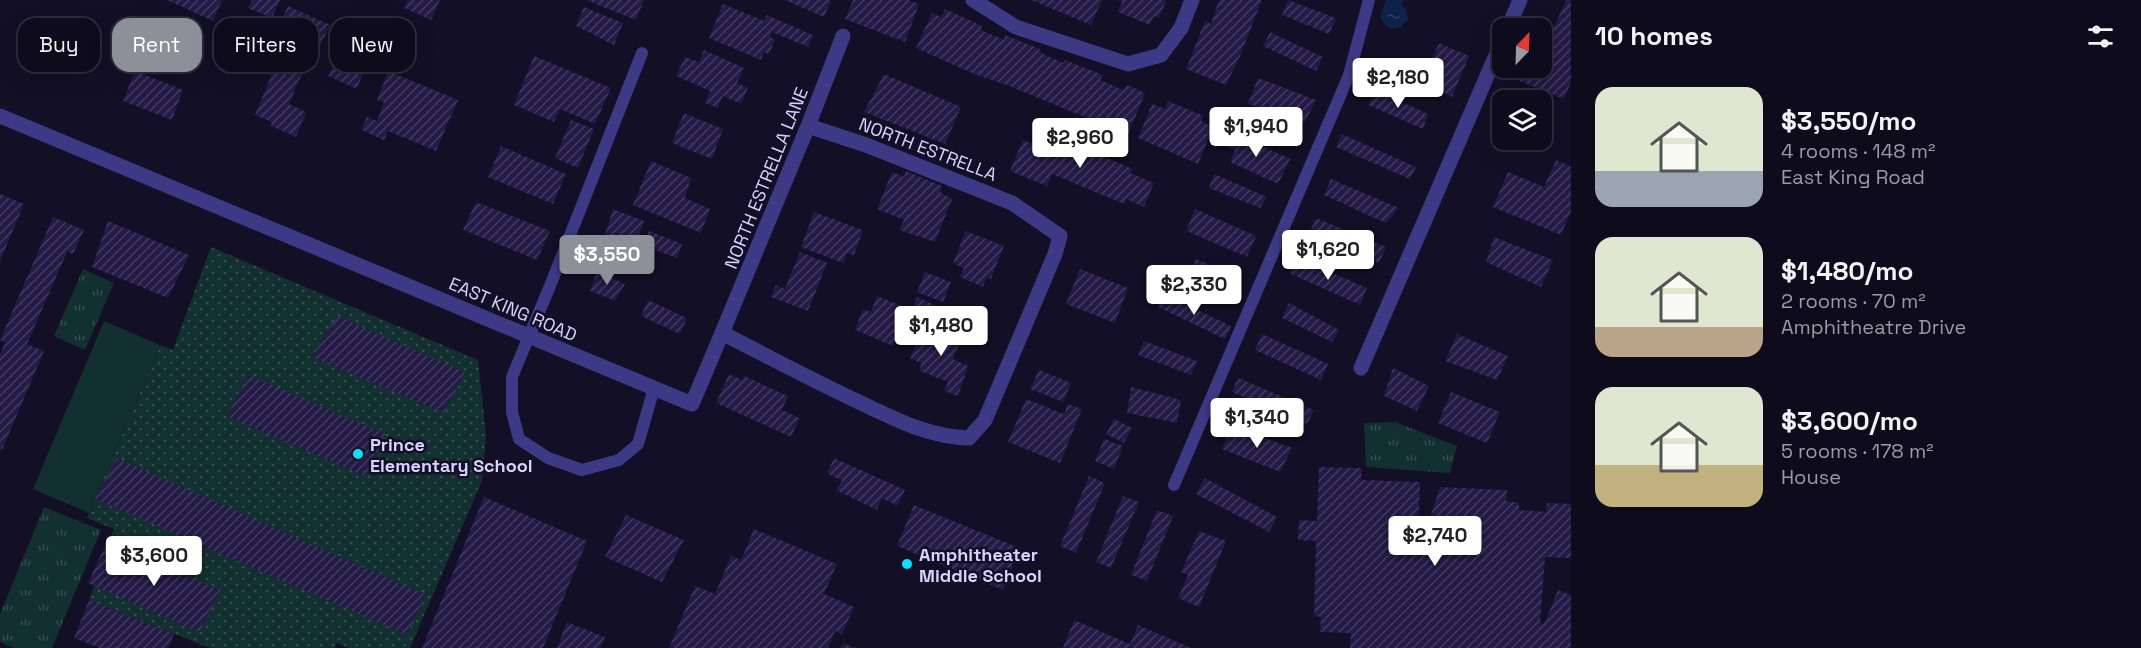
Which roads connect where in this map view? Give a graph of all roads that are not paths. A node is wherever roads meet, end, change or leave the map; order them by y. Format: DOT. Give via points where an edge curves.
graph roads {
  1 [pos="973,0"];
  2 [pos="1192,0"];
  3 [pos="1369,0"];
  4 [pos="1520,0"];
  5 [pos="1512,18"];
  6 [pos="843,36"];
  7 [pos="642,52"];
  8 [pos="1492,64"];
  9 [pos="0,116"];
  10 [pos="808,126"];
  11 [pos="722,333"];
  12 [pos="529,337"];
  13 [pos="1361,368"];
  14 [pos="654,388"];
  15 [pos="1174,485"];
  1 -- 2 [label="street" via="1016,27 1128,64 1161,55 1181,28"];
  3 -- 15 [label="lane" via="1349,75"];
  4 -- 5 [label="street"];
  6 -- 10 [label="street, NORTH ESTRELLA LANE"];
  7 -- 12 [label="lane"];
  8 -- 13 [label="street"];
  9 -- 12 [label="street, EAST KING ROAD"];
  10 -- 11 [label="street, NORTH ESTRELLA LANE"];
  10 -- 11 [label="street, NORTH ESTRELLA" via="1012,203 1060,236 1055,254 985,420 969,438 947,438 906,424"];
  11 -- 14 [label="street, EAST KING ROAD" via="692,404"];
  12 -- 14 [label="street, EAST KING ROAD"];
  12 -- 14 [label="lane" via="512,377 512,412 519,439 548,458 582,470 619,460 638,444"];
}
